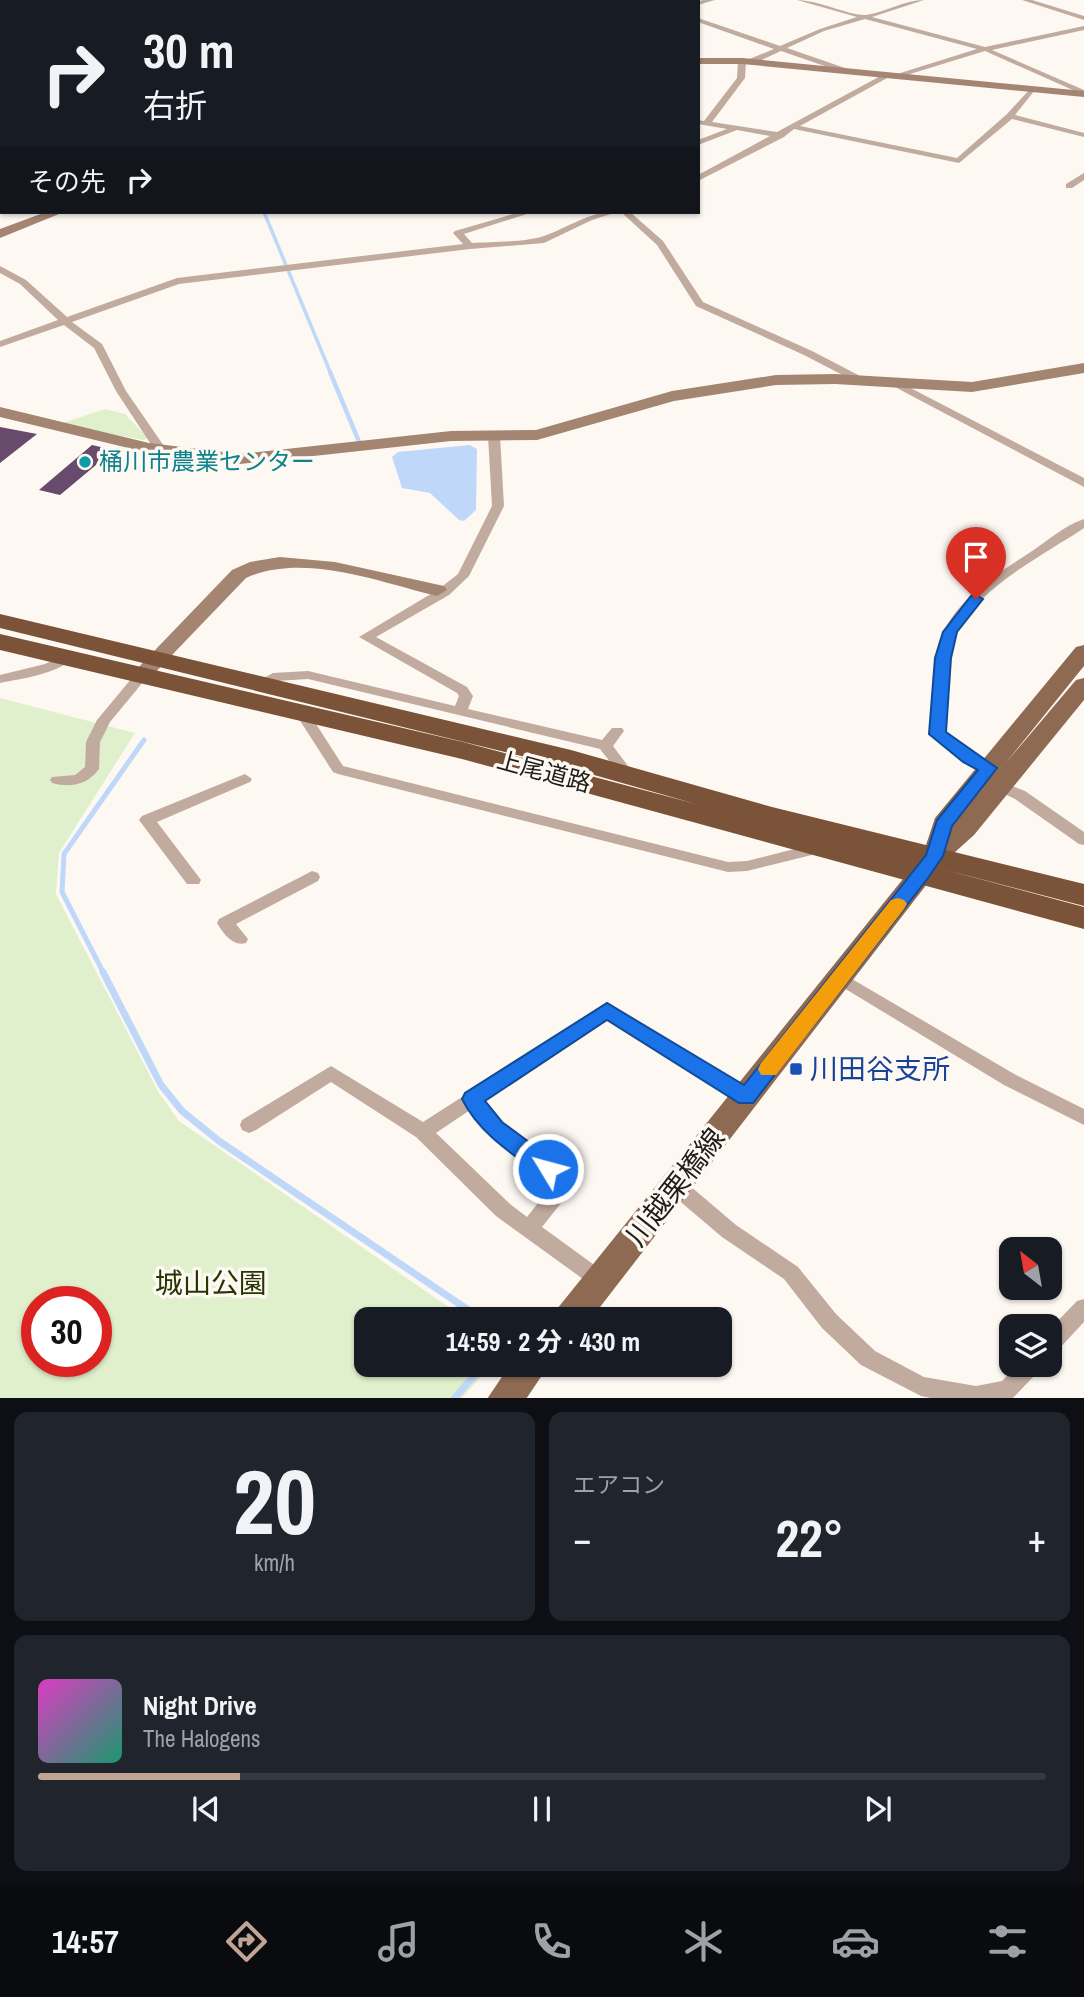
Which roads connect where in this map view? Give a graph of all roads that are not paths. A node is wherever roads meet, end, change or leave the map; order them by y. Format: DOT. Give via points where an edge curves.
graph roads {
  1 [pos="800,0"];
  2 [pos="921,0"];
  3 [pos="1025,0"];
  4 [pos="866,16"];
  5 [pos="1084,18"];
  6 [pos="700,21"];
  7 [pos="1084,28"];
  8 [pos="780,47"];
  9 [pos="985,49"];
  10 [pos="700,61"];
  11 [pos="746,61"];
  12 [pos="842,70"];
  13 [pos="887,75"];
  14 [pos="900,76"];
  15 [pos="1031,90"];
  16 [pos="1084,94"];
  17 [pos="1010,116"];
  18 [pos="702,123"];
  19 [pos="794,127"];
  20 [pos="736,128"];
  21 [pos="781,135"];
  22 [pos="1084,135"];
  23 [pos="700,143"];
  24 [pos="1084,176"];
  25 [pos="700,178"];
  26 [pos="1084,191"];
  27 [pos="52,214"];
  28 [pos="522,214"];
  29 [pos="604,214"];
  30 [pos="628,214"];
  31 [pos="0,234"];
  32 [pos="470,246"];
  33 [pos="0,269"];
  34 [pos="64,320"];
  35 [pos="0,344"];
  36 [pos="1084,368"];
  37 [pos="860,380"];
  38 [pos="897,383"];
  39 [pos="0,412"];
  40 [pos="494,436"];
  41 [pos="160,449"];
  42 [pos="1084,483"];
  43 [pos="1084,523"];
  44 [pos="437,590"];
  45 [pos="0,621"];
  46 [pos="0,642"];
  47 [pos="1084,652"];
  48 [pos="66,658"];
  49 [pos="148,668"];
  50 [pos="0,679"];
  51 [pos="260,684"];
  52 [pos="1084,685"];
  53 [pos="459,712"];
  54 [pos="304,716"];
  55 [pos="617,731"];
  56 [pos="605,746"];
  57 [pos="627,774"];
  58 [pos="994,777"];
  59 [pos="245,779"];
  60 [pos="57,780"];
  61 [pos="1084,839"];
  62 [pos="818,848"];
  63 [pos="928,865"];
  64 [pos="312,877"];
  65 [pos="193,880"];
  66 [pos="1084,895"];
  67 [pos="1084,918"];
  68 [pos="240,940"];
  69 [pos="840,978"];
  70 [pos="746,1097"];
  71 [pos="472,1099"];
  72 [pos="1084,1118"];
  73 [pos="249,1125"];
  74 [pos="423,1132"];
  75 [pos="676,1186"];
  76 [pos="529,1229"];
  77 [pos="601,1281"];
  78 [pos="580,1307"];
  79 [pos="1084,1308"];
  80 [pos="1062,1332"];
  81 [pos="522,1377"];
  82 [pos="1020,1377"];
  83 [pos="504,1398"];
  1 -- 4 [label="street"];
  2 -- 4 [label="street"];
  3 -- 5 [label="street"];
  4 -- 8 [label="street"];
  4 -- 9 [label="street"];
  6 -- 8 [label="street"];
  7 -- 9 [label="street"];
  8 -- 11 [label="street"];
  8 -- 12 [label="street"];
  9 -- 14 [label="street"];
  9 -- 16 [label="street"];
  10 -- 11 [label="street"];
  11 -- 12 [label="street"];
  11 -- 18 [label="street" via="741,78"];
  12 -- 13 [label="street"];
  13 -- 14 [label="street"];
  13 -- 19 [label="street"];
  14 -- 15 [label="street"];
  15 -- 16 [label="street"];
  15 -- 17 [label="street"];
  17 -- 19 [label="street" via="958,161"];
  17 -- 22 [label="street"];
  18 -- 20 [label="street"];
  19 -- 21 [label="street"];
  20 -- 21 [label="street"];
  20 -- 23 [label="street"];
  21 -- 25 [label="street"];
  24 -- 26 [label="street" via="1069,186"];
  27 -- 31 [label="street"];
  28 -- 32 [label="street" via="458,233"];
  29 -- 32 [label="street" via="544,240"];
  30 -- 37 [label="street" via="660,243 699,304"];
  32 -- 34 [label="street" via="177,281"];
  33 -- 34 [label="street" via="23,282"];
  34 -- 35 [label="street"];
  34 -- 41 [label="street" via="98,346 121,391"];
  36 -- 38 [label="street" via="972,387"];
  37 -- 38 [label="street"];
  37 -- 40 [label="street" via="776,380 720,387 562,430"];
  38 -- 42 [label="street"];
  39 -- 41 [label="street"];
  40 -- 41 [label="street" via="452,436 240,459"];
  40 -- 53 [label="street" via="498,506 463,576 366,637 462,690 466,696"];
  43 -- 58 [label="street" via="987,590 950,632 943,658 938,734"];
  44 -- 49 [label="street" via="301,563 265,562 239,574"];
  45 -- 49 [label="highway, 上尾道路"];
  46 -- 48 [label="highway, 上尾道路"];
  47 -- 58 [label="main road, 川越栗橋線"];
  48 -- 49 [label="highway, 上尾道路"];
  48 -- 50 [label="street" via="50,667"];
  49 -- 51 [label="highway, 上尾道路"];
  49 -- 54 [label="highway, 上尾道路"];
  49 -- 60 [label="street" via="104,719 93,742 92,769 79,780"];
  51 -- 53 [label="street" via="273,677 308,675"];
  51 -- 57 [label="highway, 上尾道路"];
  52 -- 58 [label="main road, 川越栗橋線"];
  53 -- 56 [label="street"];
  54 -- 62 [label="highway, 上尾道路" via="485,757"];
  54 -- 62 [label="street" via="338,769 508,813 729,867"];
  55 -- 56 [label="street"];
  56 -- 57 [label="street"];
  57 -- 63 [label="highway, 上尾道路"];
  58 -- 61 [label="street"];
  58 -- 63 [label="main road, 川越栗橋線" via="965,830"];
  59 -- 65 [label="street" via="147,820"];
  62 -- 63 [label="highway, 上尾道路"];
  63 -- 66 [label="highway, 上尾道路"];
  63 -- 67 [label="highway, 上尾道路"];
  63 -- 69 [label="main road, 川越栗橋線"];
  64 -- 68 [label="street" via="225,923"];
  69 -- 70 [label="main road, 川越栗橋線"];
  69 -- 72 [label="street" via="1010,1080"];
  70 -- 71 [label="street" via="607,1011"];
  70 -- 75 [label="main road, 川越栗橋線"];
  71 -- 74 [label="street"];
  71 -- 76 [label="street" via="495,1128 566,1182"];
  73 -- 74 [label="street" via="331,1073"];
  74 -- 76 [label="street" via="503,1210"];
  75 -- 77 [label="main road, 川越栗橋線"];
  75 -- 82 [label="street" via="791,1273 829,1321 868,1359 921,1386 976,1396 1008,1390"];
  76 -- 77 [label="street"];
  77 -- 78 [label="main road, 川越栗橋線"];
  79 -- 80 [label="street"];
  81 -- 83 [label="main road"];
}
